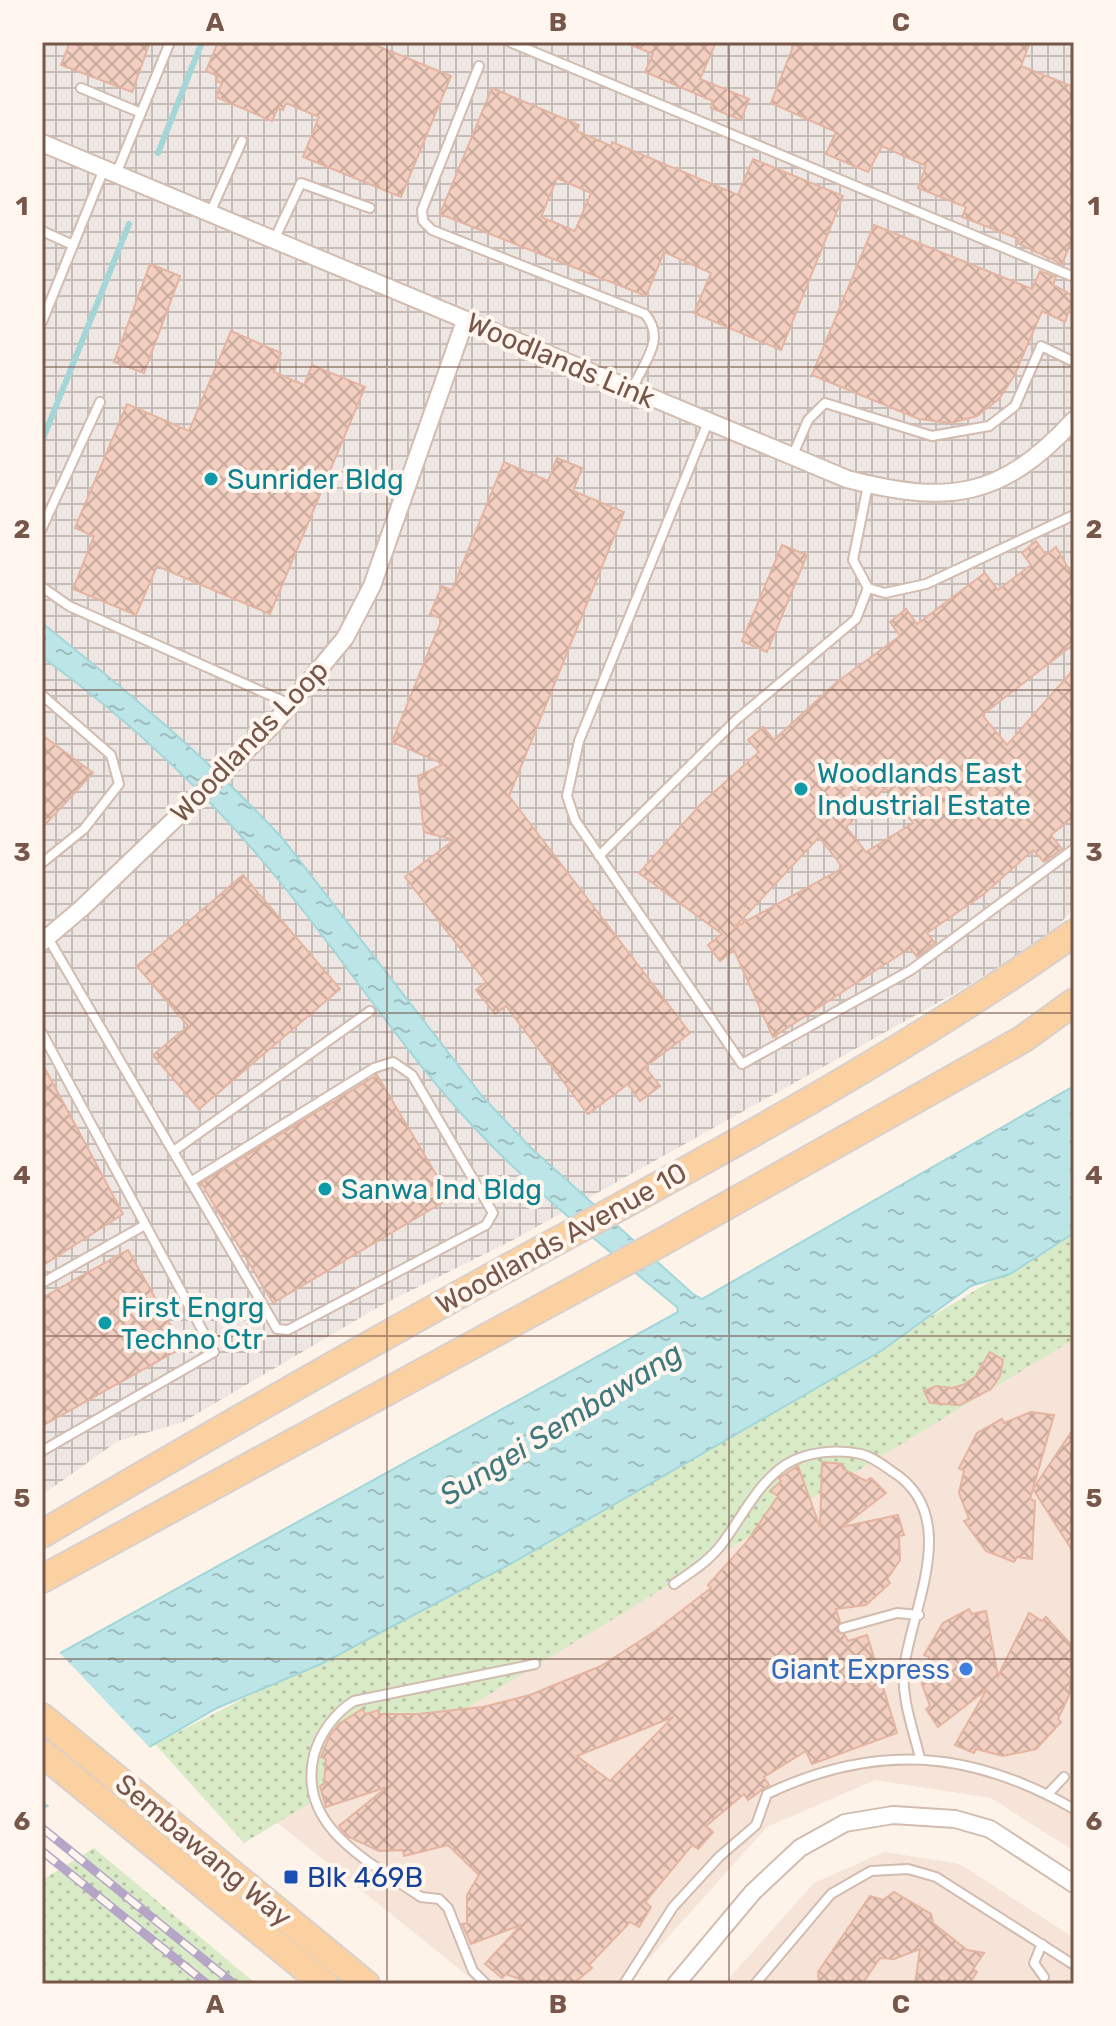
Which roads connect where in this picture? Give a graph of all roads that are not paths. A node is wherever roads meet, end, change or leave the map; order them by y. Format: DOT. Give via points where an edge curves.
graph roads {
  1 [pos="170,42"];
  2 [pos="510,42"];
  3 [pos="479,66"];
  4 [pos="81,88"];
  5 [pos="141,113"];
  6 [pos="242,141"];
  7 [pos="42,143"];
  8 [pos="110,172"];
  9 [pos="370,208"];
  10 [pos="209,214"];
  11 [pos="42,231"];
  12 [pos="274,241"];
  13 [pos="73,245"];
  14 [pos="1074,277"];
  15 [pos="465,321"];
  16 [pos="42,322"];
  17 [pos="1074,362"];
  18 [pos="632,390"];
  19 [pos="100,402"];
  20 [pos="1074,420"];
  21 [pos="708,422"];
  22 [pos="792,457"];
  23 [pos="868,485"];
  24 [pos="1074,515"];
  25 [pos="42,528"];
  26 [pos="42,587"];
  27 [pos="868,588"];
  28 [pos="42,695"];
  29 [pos="291,705"];
  30 [pos="1074,849"];
  31 [pos="599,856"];
  32 [pos="42,863"];
  33 [pos="1074,933"];
  34 [pos="45,940"];
  35 [pos="1074,1002"];
  36 [pos="370,1011"];
  37 [pos="42,1033"];
  38 [pos="175,1150"];
  39 [pos="192,1181"];
  40 [pos="145,1225"];
  41 [pos="42,1283"];
  42 [pos="42,1451"];
  43 [pos="42,1534"];
  44 [pos="42,1579"];
  45 [pos="674,1584"];
  46 [pos="919,1615"];
  47 [pos="843,1628"];
  48 [pos="535,1664"];
  49 [pos="42,1717"];
  50 [pos="42,1753"];
  51 [pos="920,1758"];
  52 [pos="1064,1777"];
  53 [pos="1048,1794"];
  54 [pos="1074,1809"];
  55 [pos="1074,1884"];
  56 [pos="1042,1944"];
  57 [pos="1073,1963"];
  58 [pos="1044,1977"];
  59 [pos="324,1984"];
  60 [pos="366,1984"];
  61 [pos="486,1984"];
  62 [pos="624,1984"];
  63 [pos="676,1984"];
  64 [pos="755,1984"];
  1 -- 5 [label="lane"];
  2 -- 14 [label="lane"];
  3 -- 18 [label="lane" via="422,210 423,221 432,230 645,314 657,337"];
  4 -- 5 [label="lane"];
  5 -- 8 [label="lane"];
  6 -- 10 [label="lane"];
  7 -- 8 [label="street, Woodlands Link"];
  8 -- 10 [label="street, Woodlands Link"];
  8 -- 13 [label="lane"];
  9 -- 12 [label="lane" via="301,183"];
  10 -- 12 [label="street, Woodlands Link"];
  11 -- 13 [label="lane"];
  12 -- 15 [label="street, Woodlands Link"];
  13 -- 16 [label="lane"];
  15 -- 18 [label="street, Woodlands Link"];
  15 -- 29 [label="street, Woodlands Loop" via="372,586 345,638"];
  17 -- 22 [label="lane" via="1040,348 1015,406 989,426 932,436 825,403 808,420"];
  18 -- 21 [label="street, Woodlands Link"];
  19 -- 25 [label="lane"];
  20 -- 23 [label="street, Woodlands Link" via="1047,450 1000,482 952,493"];
  21 -- 22 [label="street, Woodlands Link"];
  21 -- 31 [label="lane" via="570,772 567,796 575,820"];
  22 -- 23 [label="street, Woodlands Link"];
  23 -- 27 [label="lane" via="853,560"];
  24 -- 27 [label="lane" via="926,584 885,593"];
  26 -- 29 [label="lane" via="69,606"];
  27 -- 31 [label="lane" via="856,619 736,720"];
  28 -- 32 [label="lane" via="111,755 119,784 84,829"];
  29 -- 34 [label="street, Woodlands Loop"];
  30 -- 31 [label="lane" via="911,970 742,1064"];
  33 -- 43 [label="main road, Woodlands Avenue 10" via="989,993 646,1192 310,1376"];
  34 -- 38 [label="lane"];
  35 -- 44 [label="main road, Woodlands Avenue 10" via="1023,1039 662,1242"];
  36 -- 38 [label="lane"];
  37 -- 40 [label="lane"];
  38 -- 39 [label="lane"];
  39 -- 39 [label="lane" via="277,1329 288,1330 486,1225 493,1213 412,1075 393,1062 374,1068"];
  40 -- 41 [label="lane"];
  40 -- 42 [label="lane" via="214,1352"];
  45 -- 46 [label="lane" via="720,1547 760,1488 787,1464 838,1449 869,1456 908,1482 923,1500 927,1579"];
  46 -- 47 [label="lane" via="897,1613"];
  46 -- 51 [label="lane" via="904,1669 905,1699"];
  48 -- 61 [label="lane" via="354,1701 323,1733 312,1768 312,1791 334,1835 421,1897 439,1899 448,1908 473,1971"];
  49 -- 60 [label="main road, Sembawang Way"];
  50 -- 59 [label="main road, Sembawang Way"];
  51 -- 53 [label="lane" via="987,1768"];
  51 -- 62 [label="lane" via="869,1762 796,1780 767,1794 756,1825 673,1907"];
  52 -- 53 [label="lane"];
  53 -- 54 [label="lane"];
  55 -- 63 [label="street" via="990,1829 955,1819 893,1815 845,1823 800,1848 753,1892"];
  56 -- 57 [label="lane"];
  56 -- 58 [label="lane" via="1034,1963"];
  56 -- 64 [label="lane" via="936,1877 908,1869 871,1871 831,1894"];
}
